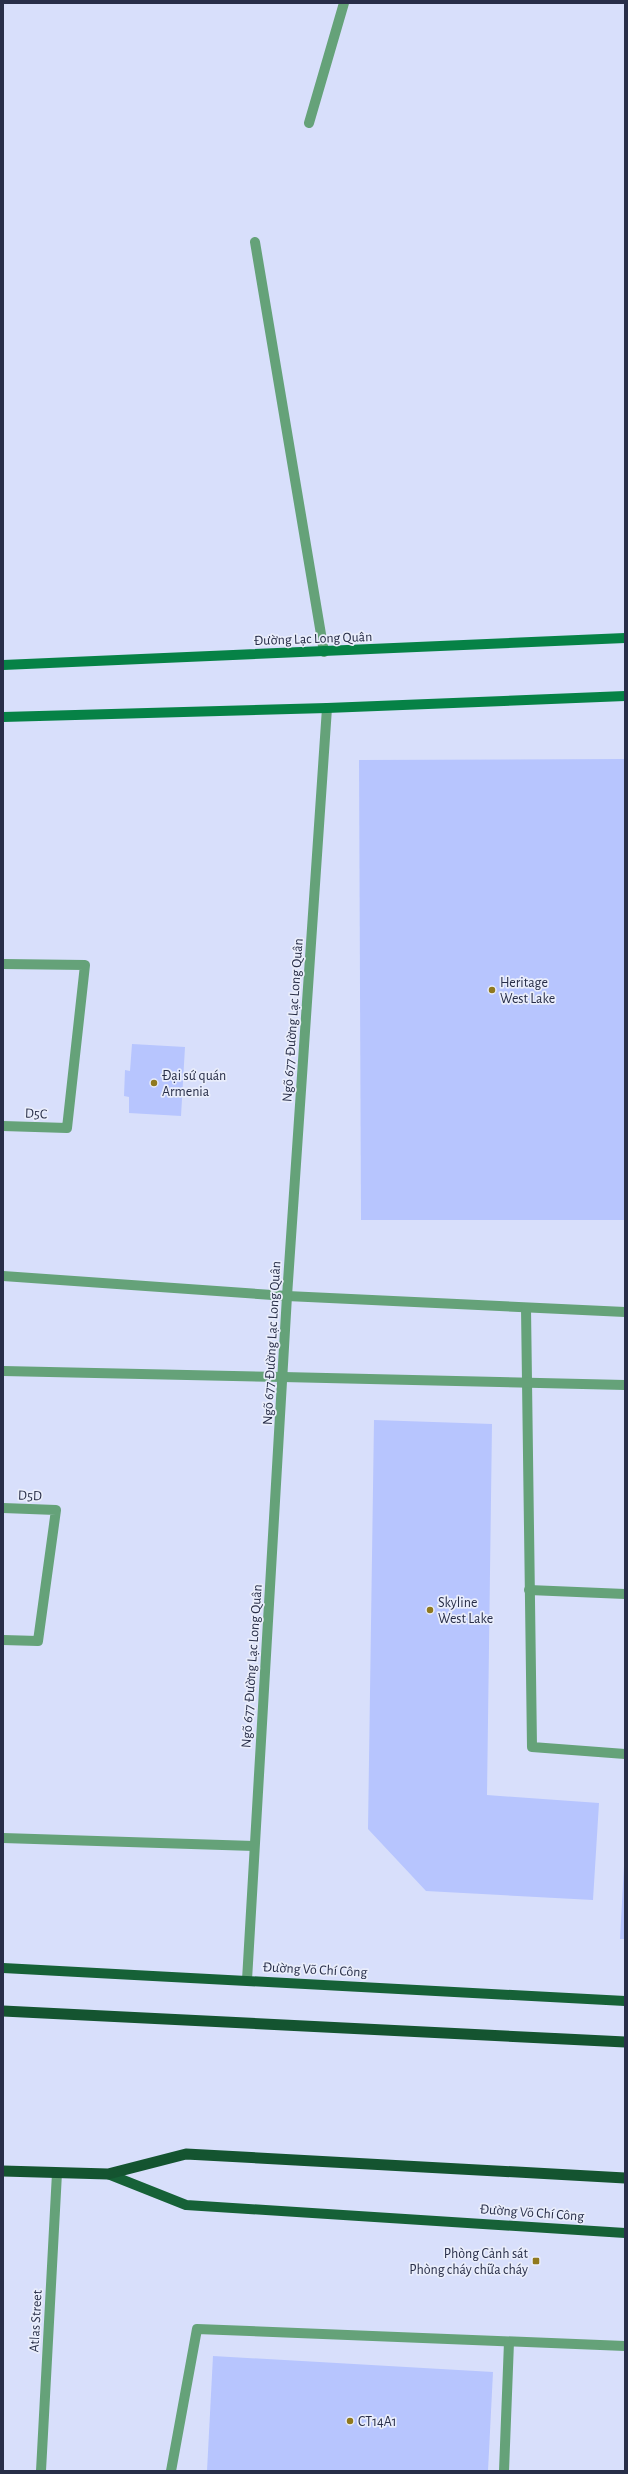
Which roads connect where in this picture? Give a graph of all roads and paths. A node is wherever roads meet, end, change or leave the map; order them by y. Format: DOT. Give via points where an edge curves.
graph roads {
  1 [pos="344,3"];
  2 [pos="309,123"];
  3 [pos="255,242"];
  4 [pos="625,638"];
  5 [pos="324,652"];
  6 [pos="3,665"];
  7 [pos="625,696"];
  8 [pos="327,708"];
  9 [pos="3,717"];
  10 [pos="3,964"];
  11 [pos="3,1126"];
  12 [pos="3,1276"];
  13 [pos="287,1296"];
  14 [pos="526,1308"];
  15 [pos="625,1312"];
  16 [pos="3,1371"];
  17 [pos="283,1377"];
  18 [pos="525,1384"];
  19 [pos="625,1385"];
  20 [pos="3,1508"];
  21 [pos="529,1590"];
  22 [pos="625,1594"];
  23 [pos="3,1640"];
  24 [pos="625,1754"];
  25 [pos="3,1838"];
  26 [pos="254,1846"];
  27 [pos="3,1968"];
  28 [pos="247,1980"];
  29 [pos="625,2001"];
  30 [pos="3,2011"];
  31 [pos="625,2042"];
  32 [pos="3,2171"];
  33 [pos="57,2173"];
  34 [pos="108,2174"];
  35 [pos="625,2178"];
  36 [pos="625,2233"];
  37 [pos="509,2342"];
  38 [pos="625,2346"];
  39 [pos="40,2471"];
  40 [pos="171,2471"];
  41 [pos="504,2471"];
  1 -- 2 [label="street"];
  3 -- 5 [label="street"];
  4 -- 5 [label="main road, Đường Lạc Long Quân"];
  5 -- 6 [label="main road, Đường Lạc Long Quân"];
  7 -- 8 [label="main road"];
  8 -- 9 [label="main road"];
  8 -- 13 [label="street, Ngõ 677 Đường Lạc Long Quân"];
  10 -- 11 [label="street, D5C" via="85,965 68,1128"];
  12 -- 13 [label="street"];
  13 -- 14 [label="street"];
  13 -- 17 [label="street, Ngõ 677 Đường Lạc Long Quân"];
  14 -- 15 [label="street"];
  14 -- 18 [label="street"];
  16 -- 17 [label="street"];
  17 -- 18 [label="street"];
  17 -- 26 [label="street, Ngõ 677 Đường Lạc Long Quân"];
  18 -- 19 [label="street"];
  18 -- 21 [label="street"];
  20 -- 23 [label="street, D5D" via="56,1510 38,1641"];
  21 -- 22 [label="street"];
  21 -- 24 [label="street" via="532,1748"];
  25 -- 26 [label="street"];
  26 -- 28 [label="street, Ngõ 677 Đường Lạc Long Quân"];
  27 -- 28 [label="main road, Đường Võ Chí Công"];
  28 -- 29 [label="main road, Đường Võ Chí Công"];
  30 -- 31 [label="highway"];
  32 -- 33 [label="highway, Đường Võ Chí Công"];
  33 -- 34 [label="highway, Đường Võ Chí Công"];
  33 -- 39 [label="street, Atlas Street"];
  34 -- 35 [label="highway, Đường Võ Chí Công" via="186,2154"];
  34 -- 36 [label="main road, Đường Võ Chí Công" via="186,2205"];
  37 -- 38 [label="street"];
  37 -- 40 [label="street" via="197,2329"];
  37 -- 41 [label="street"];
}
